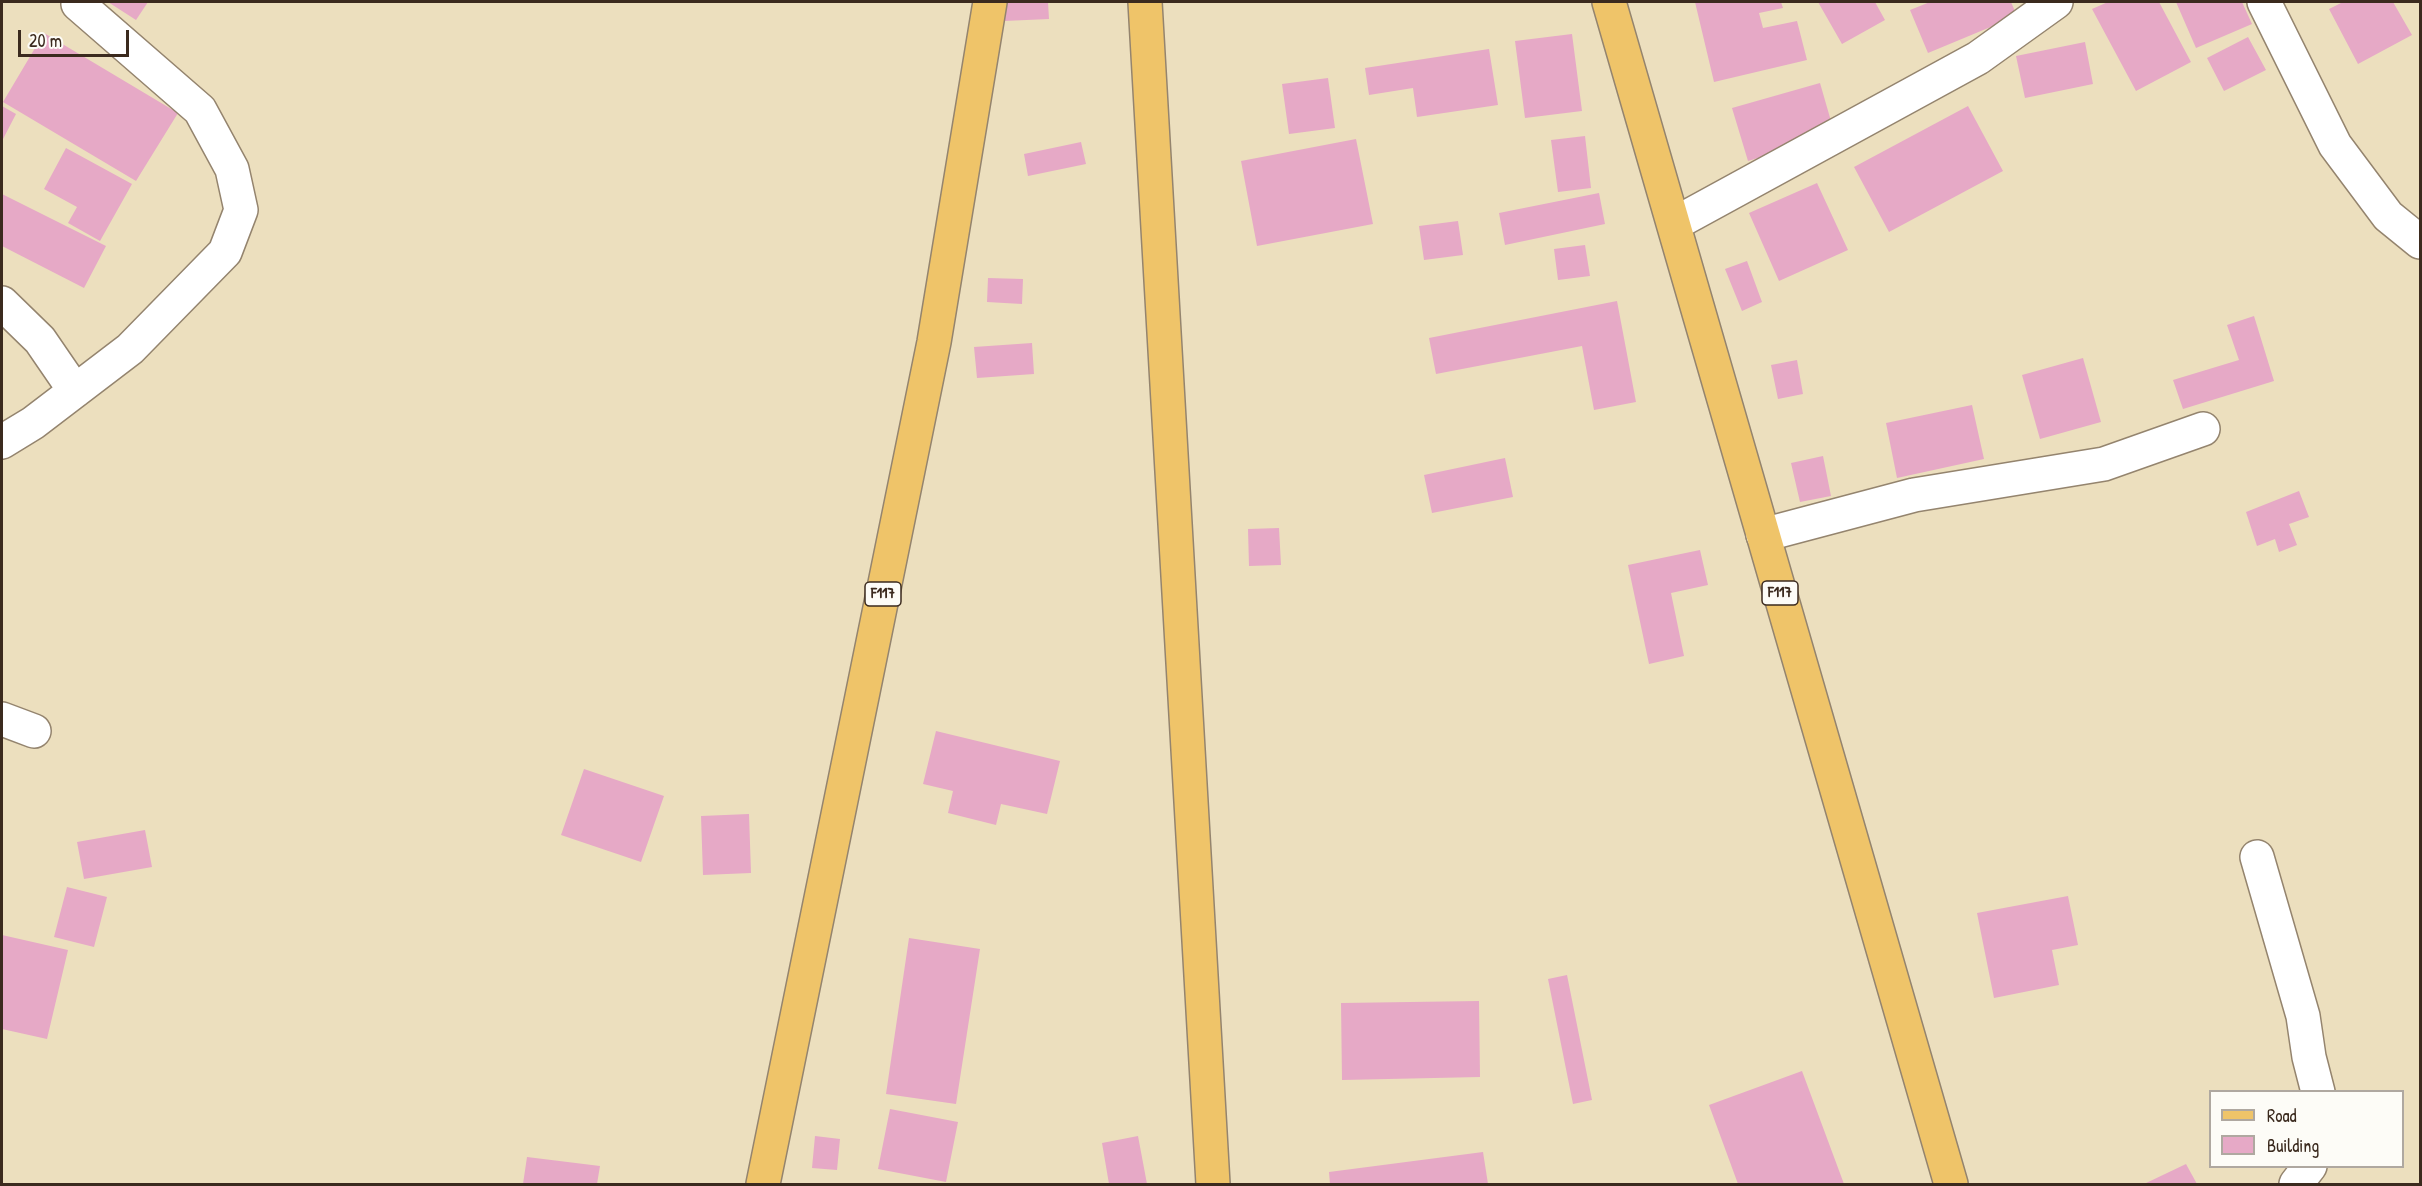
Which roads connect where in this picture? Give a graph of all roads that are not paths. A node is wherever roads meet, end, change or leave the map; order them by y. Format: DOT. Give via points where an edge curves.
graph roads {
  1 [pos="990,2"];
  2 [pos="1144,2"];
  3 [pos="1609,2"];
  4 [pos="2055,2"];
  5 [pos="2264,2"];
  6 [pos="78,4"];
  7 [pos="1674,224"];
  8 [pos="2421,242"];
  9 [pos="2,303"];
  10 [pos="75,391"];
  11 [pos="2203,429"];
  12 [pos="2,442"];
  13 [pos="1763,535"];
  14 [pos="2,719"];
  15 [pos="34,731"];
  16 [pos="2257,856"];
  17 [pos="2317,1090"];
  18 [pos="2309,1168"];
  19 [pos="763,1185"];
  20 [pos="1213,1185"];
  21 [pos="1951,1185"];
  22 [pos="2296,1185"];
  1 -- 19 [label="main road, F117" via="934,342"];
  2 -- 20 [label="main road"];
  3 -- 7 [label="main road, F117"];
  4 -- 7 [label="street" via="1978,58"];
  5 -- 8 [label="street" via="2336,145 2388,216"];
  6 -- 10 [label="street" via="200,110 232,169 241,210 225,252 130,349"];
  7 -- 13 [label="main road, F117"];
  9 -- 10 [label="street" via="40,340"];
  10 -- 12 [label="street"];
  11 -- 13 [label="street" via="2104,464 1914,495"];
  13 -- 21 [label="main road, F117"];
  14 -- 15 [label="street"];
  16 -- 17 [label="street" via="2303,1016"];
  18 -- 22 [label="street"];
}
